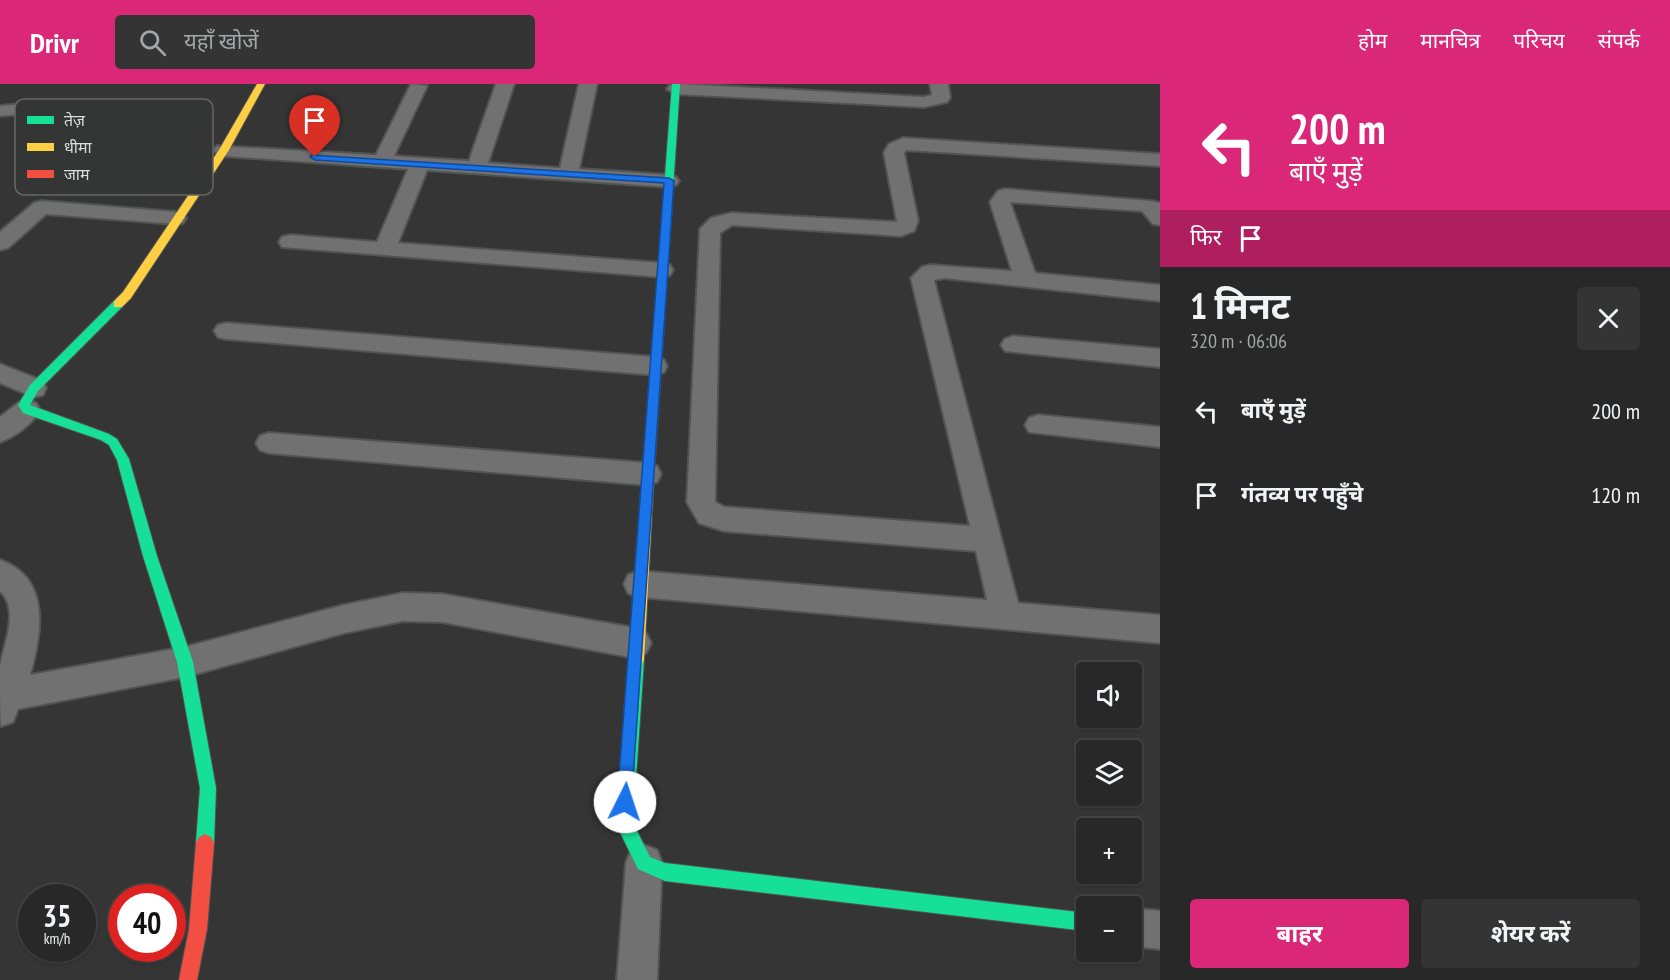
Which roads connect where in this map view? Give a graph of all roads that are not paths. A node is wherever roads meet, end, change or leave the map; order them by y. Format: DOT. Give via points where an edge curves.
graph roads {
  1 [pos="261,84"];
  2 [pos="505,84"];
  3 [pos="588,84"];
  4 [pos="939,84"];
  5 [pos="418,86"];
  6 [pos="676,87"];
  7 [pos="15,110"];
  8 [pos="0,111"];
  9 [pos="224,150"];
  10 [pos="1160,160"];
  11 [pos="382,162"];
  12 [pos="419,165"];
  13 [pos="213,166"];
  14 [pos="476,168"];
  15 [pos="568,174"];
  16 [pos="1067,176"];
  17 [pos="669,181"];
  18 [pos="192,195"];
  19 [pos="176,218"];
  20 [pos="1160,219"];
  21 [pos="290,242"];
  22 [pos="0,243"];
  23 [pos="385,249"];
  24 [pos="662,270"];
  25 [pos="1026,279"];
  26 [pos="1158,296"];
  27 [pos="226,331"];
  28 [pos="1013,345"];
  29 [pos="1160,358"];
  30 [pos="655,366"];
  31 [pos="0,373"];
  32 [pos="31,399"];
  33 [pos="1038,425"];
  34 [pos="0,432"];
  35 [pos="1160,437"];
  36 [pos="270,443"];
  37 [pos="647,474"];
  38 [pos="989,540"];
  39 [pos="0,573"];
  40 [pos="639,584"];
  41 [pos="1006,614"];
  42 [pos="1160,629"];
  43 [pos="635,643"];
  44 [pos="185,662"];
  45 [pos="4,704"];
  46 [pos="644,863"];
  47 [pos="1076,921"];
  48 [pos="1142,928"];
  49 [pos="1160,930"];
  50 [pos="188,980"];
  51 [pos="637,980"];
  1 -- 9 [label="street"];
  2 -- 14 [label="street"];
  3 -- 15 [label="street"];
  4 -- 6 [label="street" via="941,98 924,102"];
  5 -- 11 [label="street"];
  6 -- 17 [label="street"];
  7 -- 8 [label="street"];
  9 -- 11 [label="street"];
  9 -- 13 [label="street"];
  10 -- 16 [label="street"];
  11 -- 12 [label="street"];
  12 -- 14 [label="street"];
  12 -- 23 [label="street"];
  14 -- 15 [label="street"];
  15 -- 17 [label="street"];
  16 -- 20 [label="street" via="1150,206"];
  16 -- 25 [label="street" via="1001,198"];
  16 -- 38 [label="street" via="903,144 894,153 908,226 901,229 732,219 719,221 709,233 701,502 704,511 724,519"];
  17 -- 24 [label="street"];
  18 -- 19 [label="street"];
  19 -- 22 [label="street" via="41,207"];
  19 -- 32 [label="street" via="122,301"];
  21 -- 23 [label="street"];
  23 -- 24 [label="street"];
  24 -- 30 [label="street"];
  25 -- 26 [label="street"];
  25 -- 38 [label="street" via="944,271 930,272 922,278"];
  27 -- 30 [label="street"];
  28 -- 29 [label="street"];
  30 -- 37 [label="street"];
  31 -- 32 [label="street"];
  32 -- 34 [label="street"];
  32 -- 44 [label="street" via="105,437 117,448"];
  33 -- 35 [label="street"];
  36 -- 37 [label="street"];
  37 -- 40 [label="street"];
  38 -- 41 [label="street"];
  39 -- 45 [label="street" via="21,593 26,611"];
  40 -- 41 [label="street"];
  40 -- 43 [label="street"];
  41 -- 42 [label="street"];
  43 -- 44 [label="street" via="442,608 402,608 344,619"];
  43 -- 46 [label="street" via="624,824"];
  44 -- 45 [label="street"];
  44 -- 50 [label="street" via="208,788 201,906"];
  46 -- 47 [label="street" via="664,872"];
  46 -- 51 [label="street"];
  48 -- 49 [label="street"];
}
